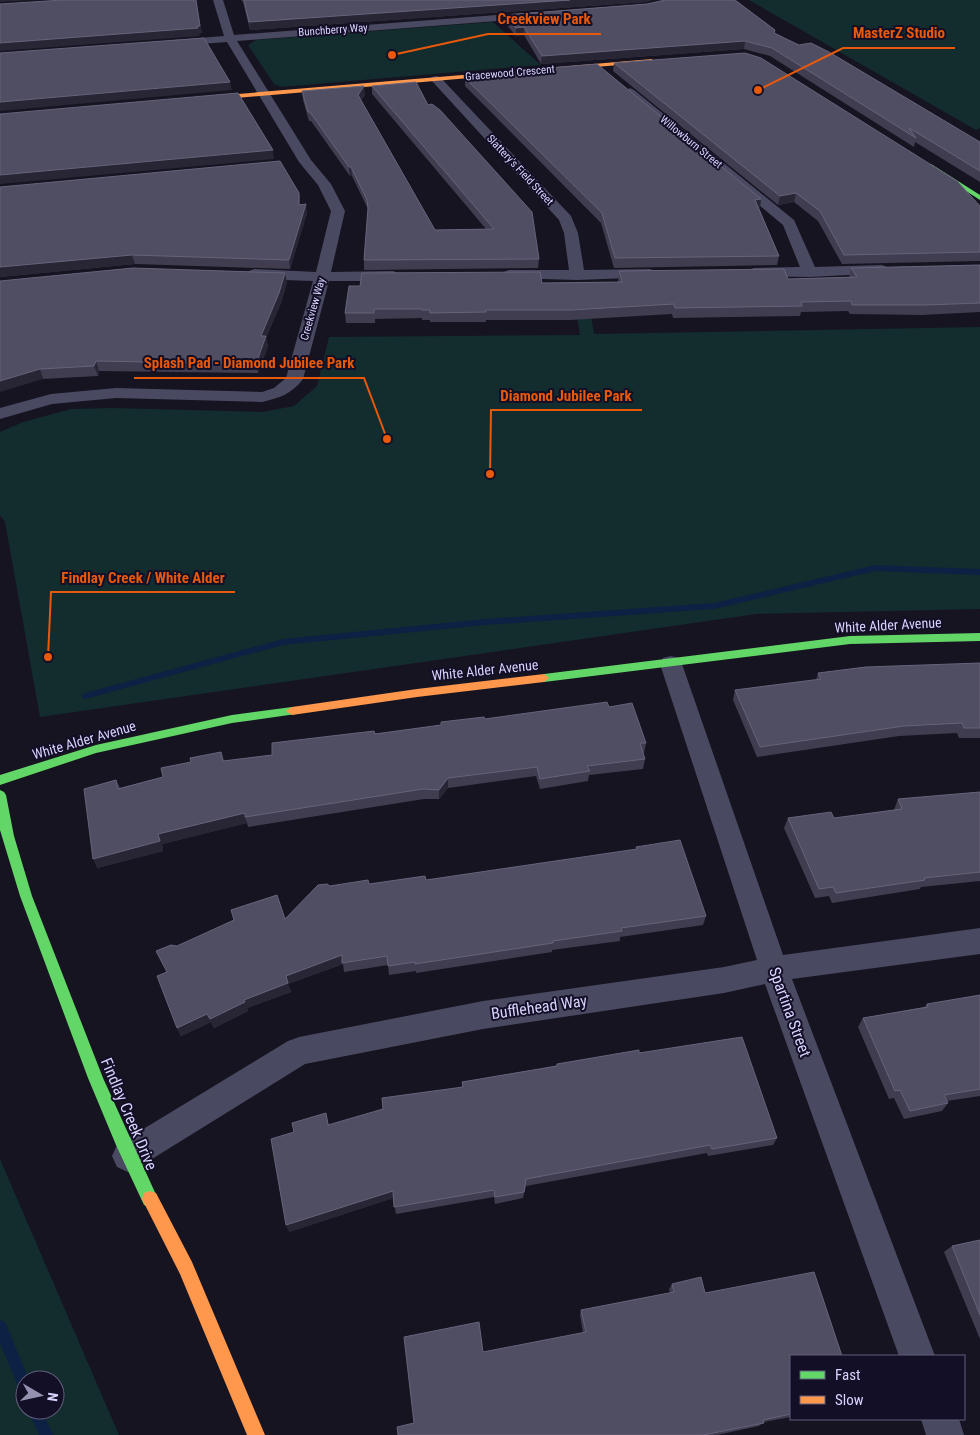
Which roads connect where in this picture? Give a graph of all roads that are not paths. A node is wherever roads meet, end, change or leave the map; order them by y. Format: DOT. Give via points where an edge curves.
graph roads {
  1 [pos="218,0"];
  2 [pos="551,14"];
  3 [pos="230,38"];
  4 [pos="162,44"];
  5 [pos="664,60"];
  6 [pos="598,66"];
  7 [pos="436,79"];
  8 [pos="263,93"];
  9 [pos="189,100"];
  10 [pos="922,161"];
  11 [pos="306,162"];
  12 [pos="289,164"];
  13 [pos="980,198"];
  14 [pos="897,270"];
  15 [pos="810,272"];
  16 [pos="242,273"];
  17 [pos="736,273"];
  18 [pos="666,274"];
  19 [pos="494,275"];
  20 [pos="577,275"];
  21 [pos="406,276"];
  22 [pos="322,277"];
  23 [pos="0,414"];
  24 [pos="980,637"];
  25 [pos="671,664"];
  26 [pos="0,780"];
  27 [pos="0,795"];
  28 [pos="980,941"];
  29 [pos="774,969"];
  30 [pos="128,1156"];
  31 [pos="917,1355"];
  32 [pos="940,1420"];
  33 [pos="256,1435"];
  34 [pos="946,1435"];
  1 -- 3 [label="street, Creekview Way"];
  2 -- 3 [label="street, Bunchberry Way"];
  3 -- 4 [label="street, Bunchberry Way"];
  3 -- 8 [label="street, Creekview Way"];
  5 -- 6 [label="street, Gracewood Crescent"];
  6 -- 7 [label="street, Gracewood Crescent"];
  6 -- 15 [label="street, Willowburn Street" via="789,223"];
  7 -- 8 [label="street, Gracewood Crescent"];
  7 -- 20 [label="street, Slattery's Field Street" via="566,219"];
  8 -- 9 [label="street, Gracewood Crescent"];
  8 -- 11 [label="street, Creekview Way"];
  10 -- 13 [label="street"];
  11 -- 12 [label="street"];
  11 -- 22 [label="street, Creekview Way" via="324,184 338,211"];
  14 -- 15 [label="street"];
  15 -- 17 [label="street"];
  16 -- 22 [label="street"];
  18 -- 20 [label="street"];
  19 -- 20 [label="street"];
  21 -- 22 [label="street"];
  22 -- 23 [label="street, Creekview Way" via="294,379 278,394 237,398 116,394 51,399"];
  24 -- 25 [label="street, White Alder Avenue" via="850,640"];
  25 -- 26 [label="street, White Alder Avenue" via="417,693 232,719 96,749"];
  25 -- 29 [label="street, Spartina Street"];
  27 -- 30 [label="street, Findlay Creek Drive" via="3,822 28,902 68,1012"];
  28 -- 29 [label="street, Bufflehead Way"];
  29 -- 30 [label="street, Bufflehead Way" via="724,980 483,1015 300,1050"];
  29 -- 31 [label="street, Spartina Street"];
  30 -- 33 [label="street, Findlay Creek Drive" via="186,1268"];
  32 -- 34 [label="street"];
}
